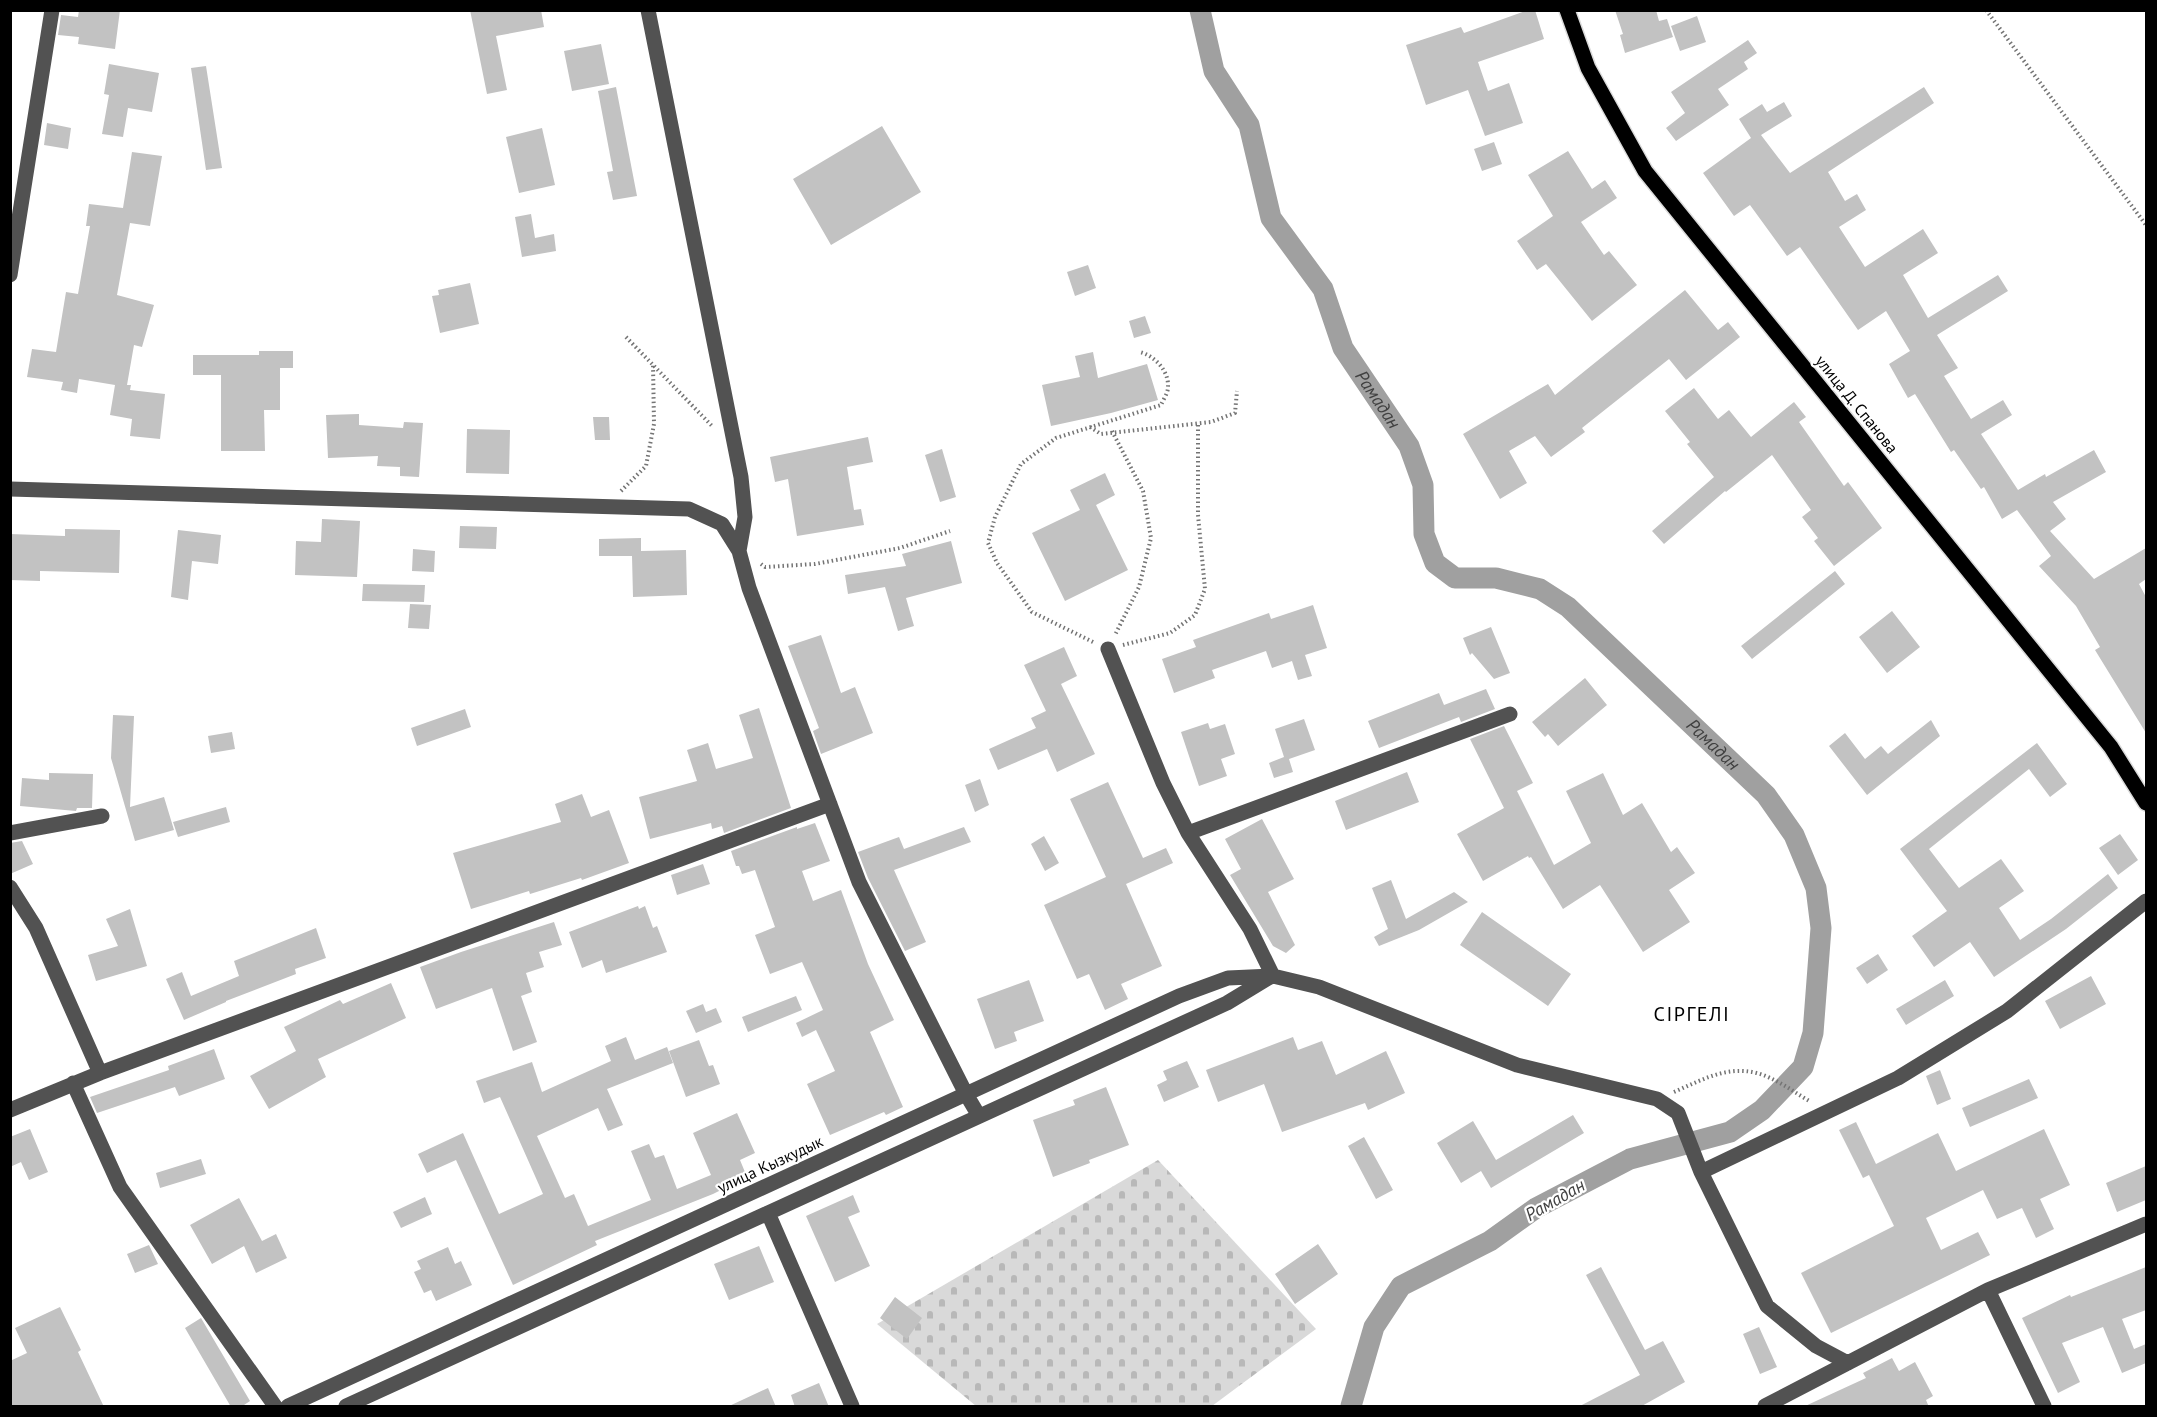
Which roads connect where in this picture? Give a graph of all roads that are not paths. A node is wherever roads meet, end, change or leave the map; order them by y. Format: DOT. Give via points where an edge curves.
graph roads {
  1 [pos="52,10"];
  2 [pos="648,10"];
  3 [pos="1567,10"];
  4 [pos="10,275"];
  5 [pos="10,489"];
  6 [pos="739,551"];
  7 [pos="1108,649"];
  8 [pos="1510,714"];
  9 [pos="2146,803"];
  10 [pos="830,804"];
  11 [pos="102,816"];
  12 [pos="10,833"];
  13 [pos="1188,833"];
  14 [pos="10,887"];
  15 [pos="2146,901"];
  16 [pos="1273,976"];
  17 [pos="100,1073"];
  18 [pos="73,1083"];
  19 [pos="966,1094"];
  20 [pos="10,1110"];
  21 [pos="979,1116"];
  22 [pos="1701,1172"];
  23 [pos="768,1213"];
  24 [pos="685,1223"];
  25 [pos="2146,1224"];
  26 [pos="696,1246"];
  27 [pos="1988,1290"];
  28 [pos="421,1345"];
  29 [pos="1848,1363"];
  30 [pos="435,1366"];
  31 [pos="275,1407"];
  32 [pos="288,1407"];
  33 [pos="346,1407"];
  34 [pos="852,1407"];
  35 [pos="1765,1407"];
  36 [pos="2044,1407"];
  1 -- 4 [label="street"];
  2 -- 6 [label="street" via="741,477 745,517"];
  3 -- 9 [label="main road, улица Д. Спанова" via="1588,68 1645,171 2111,747"];
  5 -- 6 [label="street" via="689,509 722,524"];
  6 -- 10 [label="street" via="749,588"];
  7 -- 13 [label="street"];
  8 -- 13 [label="street"];
  10 -- 17 [label="street"];
  10 -- 19 [label="street" via="859,882"];
  11 -- 12 [label="street"];
  13 -- 16 [label="street" via="1250,929"];
  14 -- 17 [label="street" via="36,928"];
  15 -- 22 [label="street" via="2007,1011 1918,1066"];
  16 -- 19 [label="street, улица Кызкудык" via="1228,978 1179,996"];
  16 -- 21 [label="street" via="1227,1003"];
  16 -- 22 [label="street, улица Кызкудык" via="1319,987 1517,1065 1657,1099 1678,1113"];
  17 -- 18 [label="street"];
  18 -- 20 [label="street"];
  18 -- 31 [label="street" via="120,1187"];
  19 -- 21 [label="street"];
  19 -- 24 [label="street, улица Кызкудык"];
  21 -- 23 [label="street"];
  22 -- 29 [label="street" via="1767,1306 1816,1346"];
  23 -- 26 [label="street"];
  23 -- 34 [label="street"];
  24 -- 26 [label="street"];
  24 -- 28 [label="street, улица Кызкудык"];
  25 -- 27 [label="street"];
  26 -- 30 [label="street"];
  27 -- 29 [label="street"];
  27 -- 36 [label="street"];
  28 -- 30 [label="street"];
  28 -- 32 [label="street, улица Кызкудык"];
  29 -- 35 [label="street"];
  30 -- 33 [label="street"];
}
